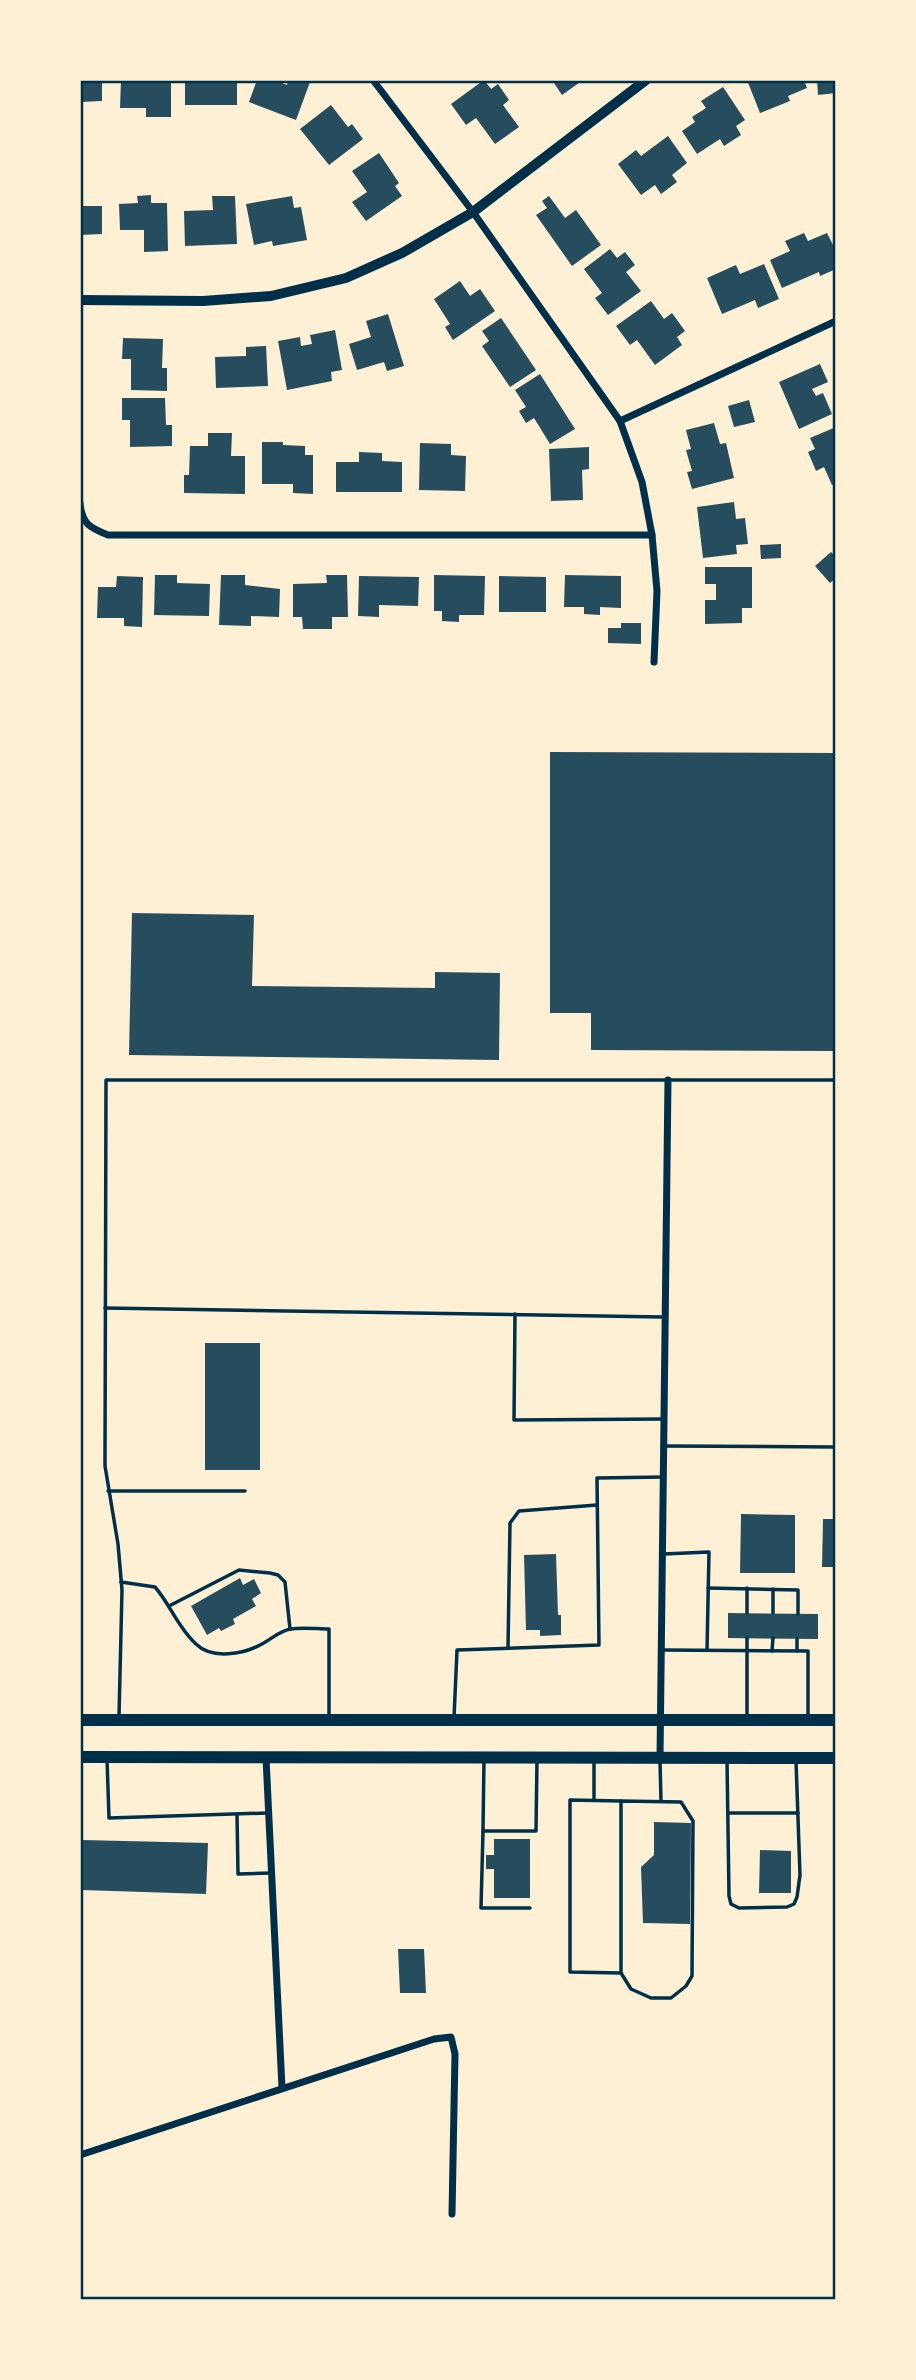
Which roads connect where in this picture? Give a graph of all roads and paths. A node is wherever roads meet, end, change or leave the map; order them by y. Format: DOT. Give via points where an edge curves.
graph roads {
  1 [pos="373,80"];
  2 [pos="646,80"];
  3 [pos="473,212"];
  4 [pos="80,300"];
  5 [pos="835,321"];
  6 [pos="620,421"];
  7 [pos="80,503"];
  8 [pos="652,536"];
  9 [pos="654,662"];
  10 [pos="668,1080"];
  11 [pos="835,1080"];
  12 [pos="105,1308"];
  13 [pos="515,1314"];
  14 [pos="664,1317"];
  15 [pos="664,1419"];
  16 [pos="664,1446"];
  17 [pos="835,1447"];
  18 [pos="664,1477"];
  19 [pos="108,1491"];
  20 [pos="245,1491"];
  21 [pos="597,1505"];
  22 [pos="663,1553"];
  23 [pos="121,1582"];
  24 [pos="708,1587"];
  25 [pos="747,1588"];
  26 [pos="773,1589"];
  27 [pos="169,1606"];
  28 [pos="747,1613"];
  29 [pos="773,1613"];
  30 [pos="798,1614"];
  31 [pos="289,1629"];
  32 [pos="747,1638"];
  33 [pos="773,1638"];
  34 [pos="797,1639"];
  35 [pos="508,1648"];
  36 [pos="662,1650"];
  37 [pos="707,1650"];
  38 [pos="747,1651"];
  39 [pos="772,1651"];
  40 [pos="797,1651"];
  41 [pos="80,1720"];
  42 [pos="119,1720"];
  43 [pos="328,1720"];
  44 [pos="454,1720"];
  45 [pos="660,1720"];
  46 [pos="747,1720"];
  47 [pos="808,1720"];
  48 [pos="835,1720"];
  49 [pos="80,1757"];
  50 [pos="107,1757"];
  51 [pos="484,1757"];
  52 [pos="266,1758"];
  53 [pos="537,1758"];
  54 [pos="594,1758"];
  55 [pos="660,1758"];
  56 [pos="727,1758"];
  57 [pos="796,1758"];
  58 [pos="835,1758"];
  59 [pos="594,1800"];
  60 [pos="621,1801"];
  61 [pos="662,1801"];
  62 [pos="269,1813"];
  63 [pos="728,1813"];
  64 [pos="798,1813"];
  65 [pos="237,1814"];
  66 [pos="484,1831"];
  67 [pos="272,1873"];
  68 [pos="530,1908"];
  69 [pos="621,1973"];
  70 [pos="282,2088"];
  71 [pos="80,2155"];
  72 [pos="452,2214"];
  1 -- 3 [label="street"];
  2 -- 3 [label="street"];
  3 -- 4 [label="street" via="402,253 346,278 271,296 203,301"];
  3 -- 6 [label="street"];
  5 -- 6 [label="street"];
  6 -- 8 [label="street" via="642,482"];
  7 -- 8 [label="street" via="81,515 90,528 108,536"];
  8 -- 9 [label="street" via="657,591"];
  10 -- 11 [label="lane"];
  10 -- 12 [label="lane" via="106,1080"];
  10 -- 14 [label="street"];
  12 -- 13 [label="lane"];
  12 -- 19 [label="lane"];
  13 -- 14 [label="lane"];
  13 -- 15 [label="lane" via="514,1420"];
  14 -- 15 [label="street"];
  15 -- 16 [label="street"];
  16 -- 17 [label="lane"];
  16 -- 18 [label="street"];
  18 -- 21 [label="lane" via="597,1478"];
  18 -- 22 [label="street"];
  19 -- 20 [label="lane"];
  19 -- 23 [label="lane"];
  21 -- 35 [label="lane" via="519,1511 510,1523"];
  21 -- 35 [label="lane" via="599,1645"];
  22 -- 24 [label="lane" via="709,1552"];
  22 -- 36 [label="street"];
  23 -- 27 [label="lane" via="155,1587"];
  23 -- 42 [label="lane"];
  24 -- 25 [label="lane"];
  24 -- 37 [label="lane"];
  25 -- 26 [label="lane"];
  25 -- 28 [label="lane"];
  26 -- 29 [label="lane"];
  26 -- 30 [label="lane" via="798,1590"];
  27 -- 31 [label="lane" via="178,1624 204,1651 241,1652"];
  27 -- 31 [label="lane" via="239,1570 270,1573 285,1582"];
  31 -- 43 [label="lane" via="329,1629"];
  32 -- 38 [label="lane"];
  33 -- 39 [label="lane"];
  34 -- 40 [label="lane"];
  35 -- 44 [label="lane" via="457,1650"];
  36 -- 37 [label="lane"];
  36 -- 45 [label="street"];
  37 -- 38 [label="lane"];
  38 -- 39 [label="lane"];
  38 -- 46 [label="lane"];
  39 -- 40 [label="lane"];
  40 -- 47 [label="lane" via="808,1651"];
  41 -- 42 [label="main road"];
  42 -- 43 [label="main road"];
  43 -- 44 [label="main road"];
  44 -- 45 [label="main road"];
  45 -- 46 [label="main road"];
  45 -- 55 [label="street"];
  46 -- 47 [label="main road"];
  47 -- 48 [label="main road"];
  49 -- 50 [label="main road"];
  50 -- 52 [label="main road"];
  50 -- 65 [label="lane" via="109,1818"];
  51 -- 52 [label="main road"];
  51 -- 53 [label="main road"];
  51 -- 66 [label="lane"];
  52 -- 62 [label="street"];
  53 -- 54 [label="main road"];
  53 -- 66 [label="lane" via="536,1831"];
  54 -- 55 [label="main road"];
  54 -- 59 [label="lane"];
  55 -- 56 [label="main road"];
  55 -- 61 [label="lane"];
  56 -- 57 [label="main road"];
  56 -- 63 [label="lane"];
  57 -- 58 [label="main road"];
  57 -- 64 [label="lane"];
  59 -- 60 [label="lane"];
  59 -- 69 [label="lane" via="570,1800 570,1972"];
  60 -- 61 [label="lane"];
  60 -- 69 [label="lane"];
  61 -- 69 [label="lane" via="681,1802 693,1821 692,1976 671,1998 651,1998 631,1989"];
  62 -- 65 [label="lane"];
  62 -- 67 [label="street"];
  63 -- 64 [label="lane"];
  63 -- 64 [label="lane" via="729,1896 739,1908 794,1904 800,1875"];
  65 -- 67 [label="lane" via="239,1874"];
  66 -- 68 [label="lane" via="481,1908"];
  67 -- 70 [label="street"];
  70 -- 71 [label="street"];
  70 -- 72 [label="street" via="451,2037 455,2054"];
}
